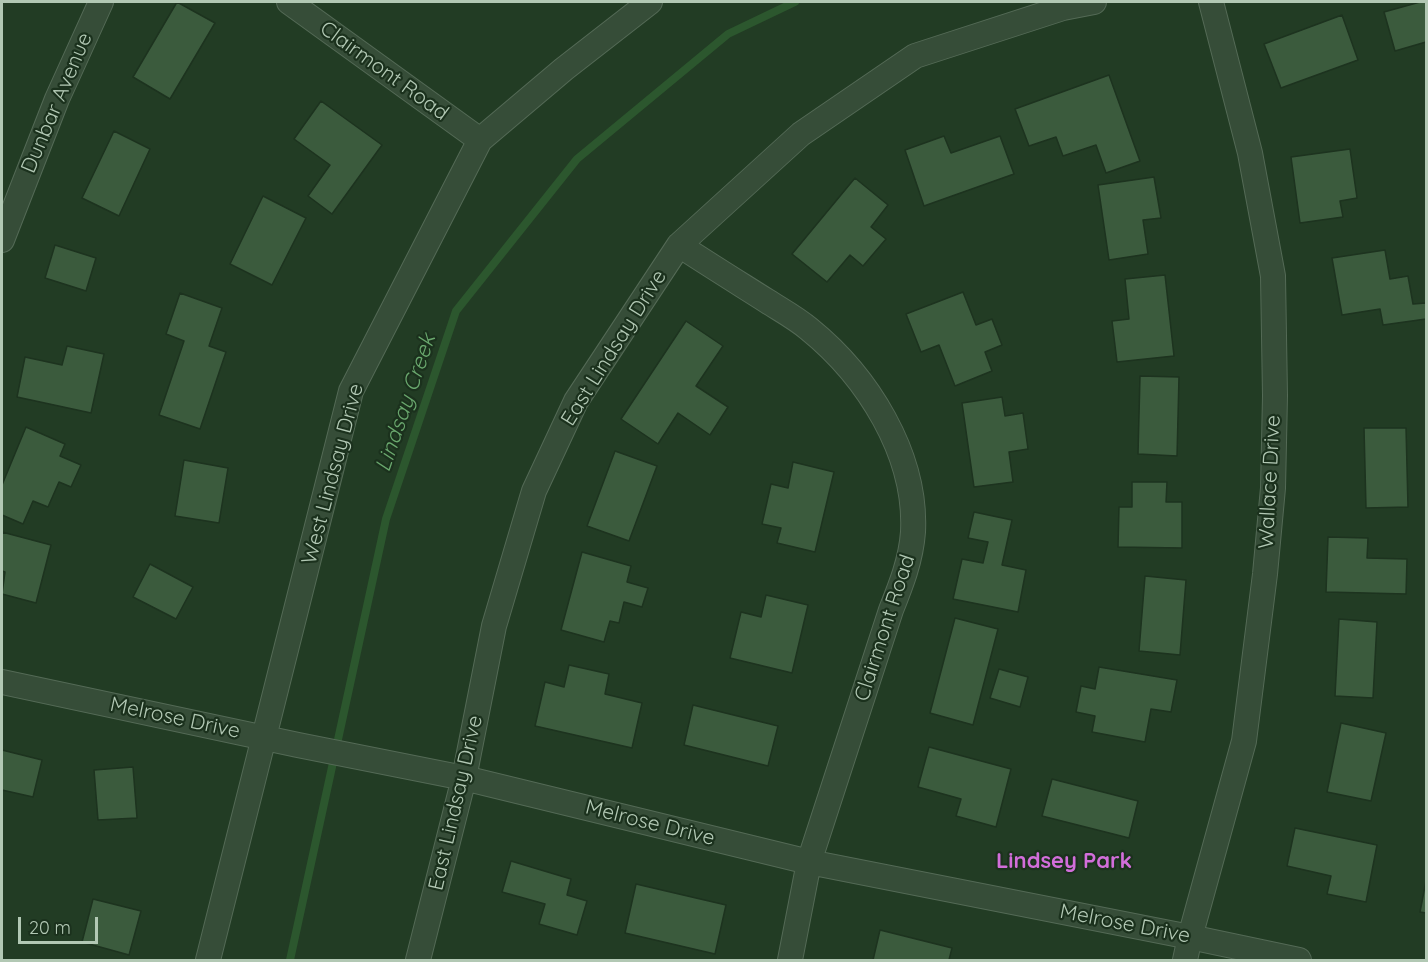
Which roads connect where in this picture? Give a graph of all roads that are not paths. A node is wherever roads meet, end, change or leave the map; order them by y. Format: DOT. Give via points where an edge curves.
graph roads {
  1 [pos="101,2"];
  2 [pos="288,2"];
  3 [pos="629,2"];
  4 [pos="650,2"];
  5 [pos="1094,2"];
  6 [pos="1211,2"];
  7 [pos="614,31"];
  8 [pos="480,140"];
  9 [pos="2,240"];
  10 [pos="679,245"];
  11 [pos="2,682"];
  12 [pos="265,737"];
  13 [pos="465,778"];
  14 [pos="809,862"];
  15 [pos="1190,937"];
  16 [pos="208,960"];
  17 [pos="418,960"];
  18 [pos="790,960"];
  19 [pos="1185,960"];
  20 [pos="1299,960"];
  1 -- 9 [label="street, Dunbar Avenue" via="57,99"];
  2 -- 8 [label="street, Clairmont Road"];
  3 -- 7 [label="street, West Lindsay Drive"];
  4 -- 7 [label="street, West Lindsay Drive"];
  5 -- 10 [label="street, East Lindsay Drive" via="1063,8 915,56 801,134"];
  6 -- 15 [label="street, Wallace Drive" via="1250,153 1273,276 1275,396 1272,499 1244,741"];
  7 -- 8 [label="street, West Lindsay Drive"];
  8 -- 12 [label="street, West Lindsay Drive" via="351,391"];
  10 -- 13 [label="street, East Lindsay Drive" via="576,401 534,491 494,626"];
  10 -- 14 [label="street, Clairmont Road" via="807,327 837,354 883,418 910,492 913,532 907,571"];
  11 -- 12 [label="street, Melrose Drive"];
  12 -- 13 [label="street, Melrose Drive"];
  12 -- 16 [label="street, West Lindsay Drive"];
  13 -- 14 [label="street, Melrose Drive"];
  13 -- 17 [label="street, East Lindsay Drive"];
  14 -- 15 [label="street, Melrose Drive"];
  14 -- 18 [label="street, Clairmont Road"];
  15 -- 19 [label="street, Wallace Drive"];
  15 -- 20 [label="street, Melrose Drive"];
}
